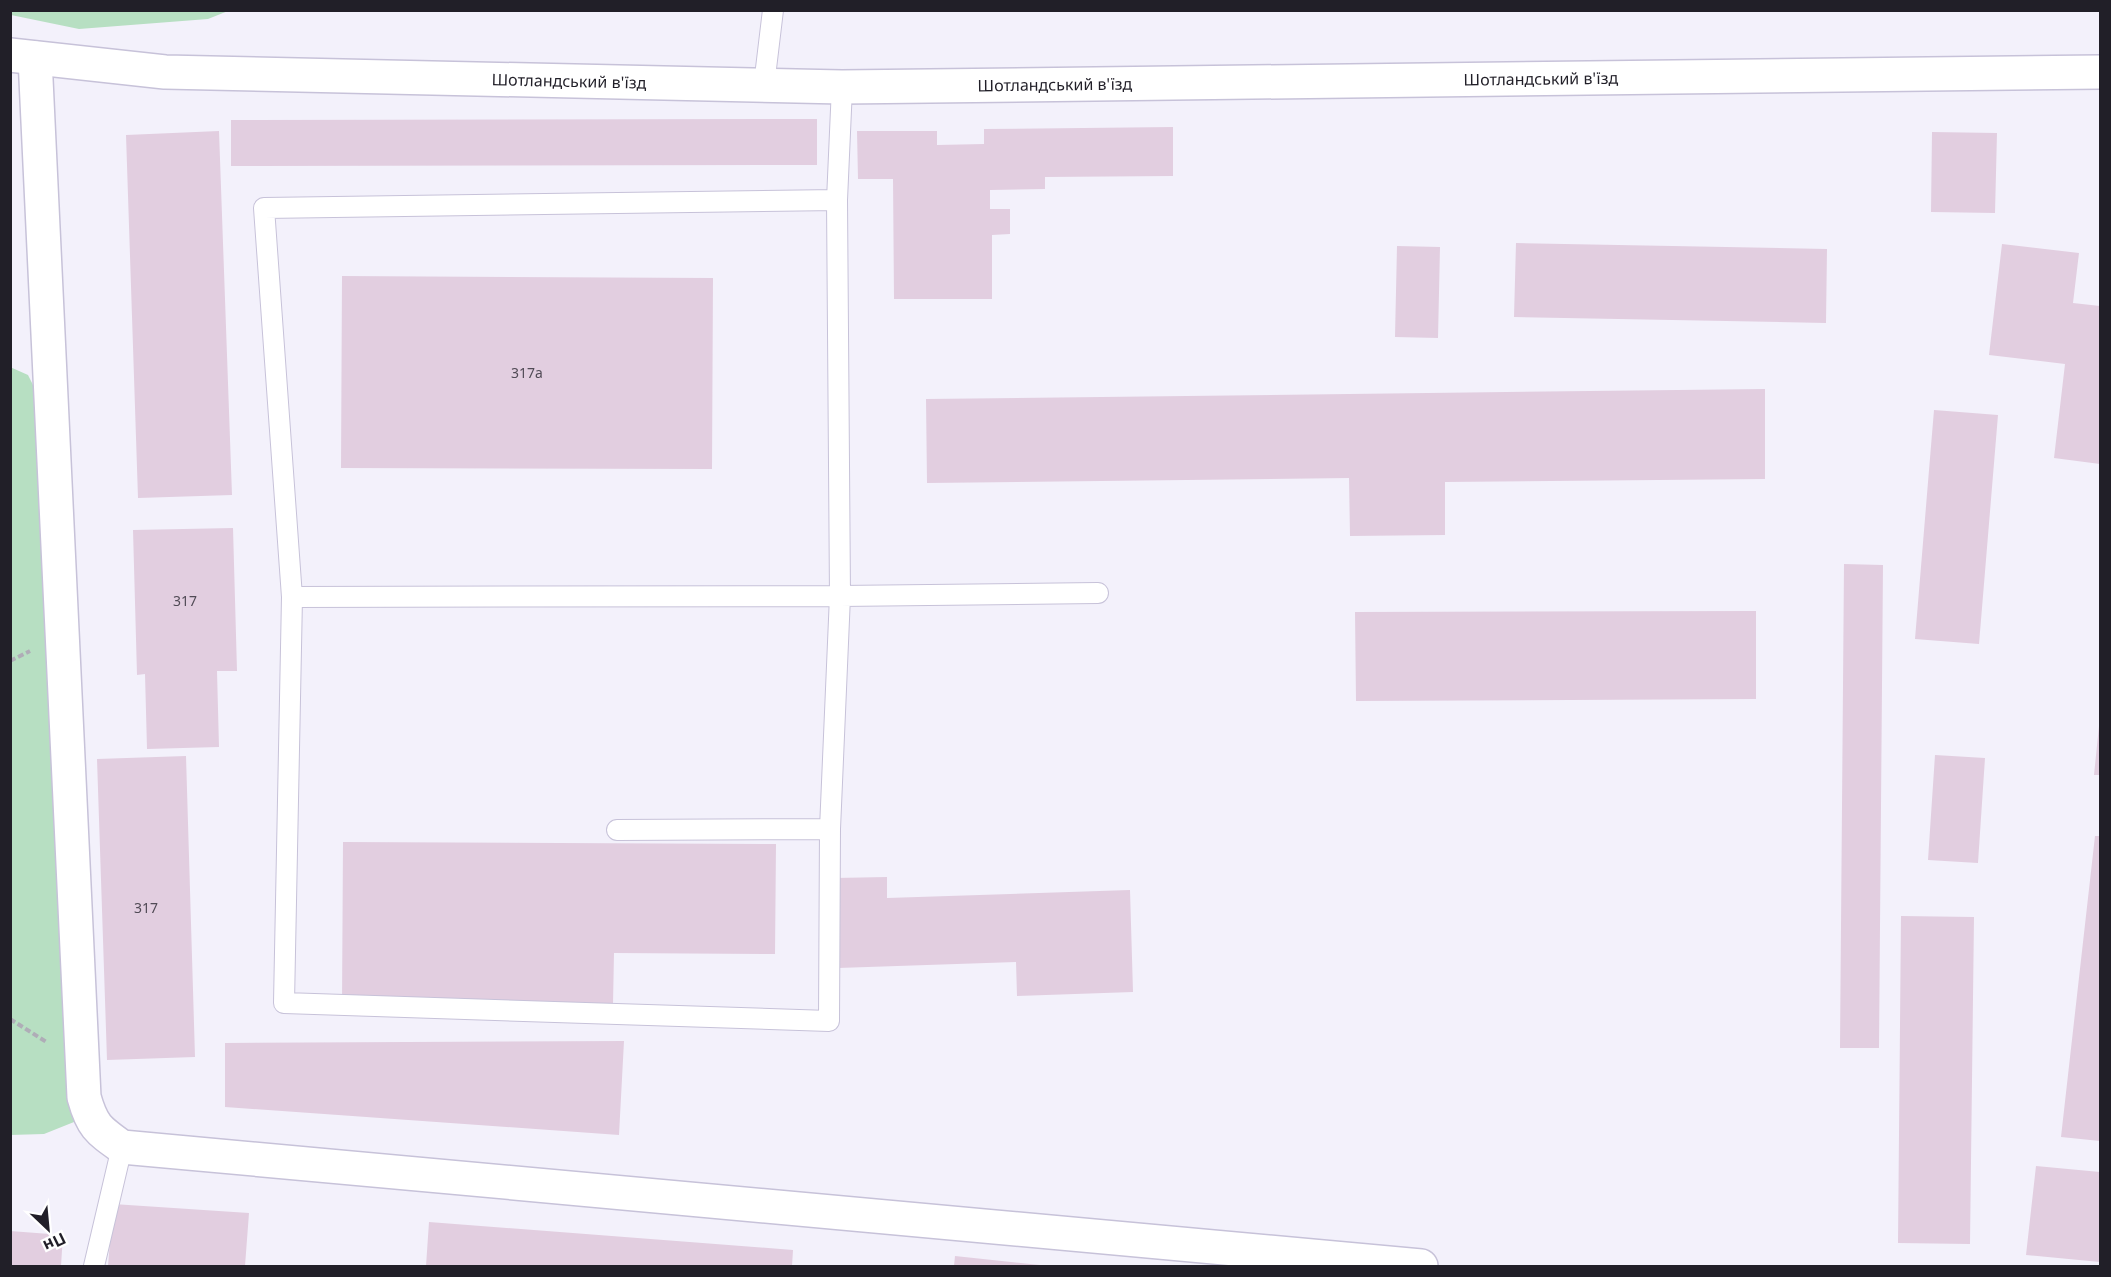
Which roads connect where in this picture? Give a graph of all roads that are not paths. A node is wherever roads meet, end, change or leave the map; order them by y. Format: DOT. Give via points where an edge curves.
graph roads {
  1 [pos="773,10"];
  2 [pos="23,56"];
  3 [pos="2100,72"];
  4 [pos="764,86"];
  5 [pos="842,87"];
  6 [pos="837,200"];
  7 [pos="1098,593"];
  8 [pos="840,596"];
  9 [pos="292,597"];
  10 [pos="830,829"];
  11 [pos="616,830"];
  12 [pos="122,1147"];
  13 [pos="94,1266"];
  14 [pos="1421,1266"];
  1 -- 4 [label="lane"];
  2 -- 4 [label="street, Шотландський в'їзд" via="165,72"];
  2 -- 12 [label="street" via="84,1097 89,1116 100,1132"];
  3 -- 5 [label="street, Шотландський в'їзд"];
  4 -- 5 [label="street, Шотландський в'їзд"];
  5 -- 6 [label="lane"];
  6 -- 8 [label="lane"];
  6 -- 9 [label="lane" via="264,208"];
  7 -- 8 [label="lane"];
  8 -- 9 [label="lane"];
  8 -- 10 [label="lane"];
  9 -- 10 [label="lane" via="284,1003 829,1021"];
  10 -- 11 [label="lane"];
  12 -- 13 [label="lane"];
  12 -- 14 [label="street"];
}
